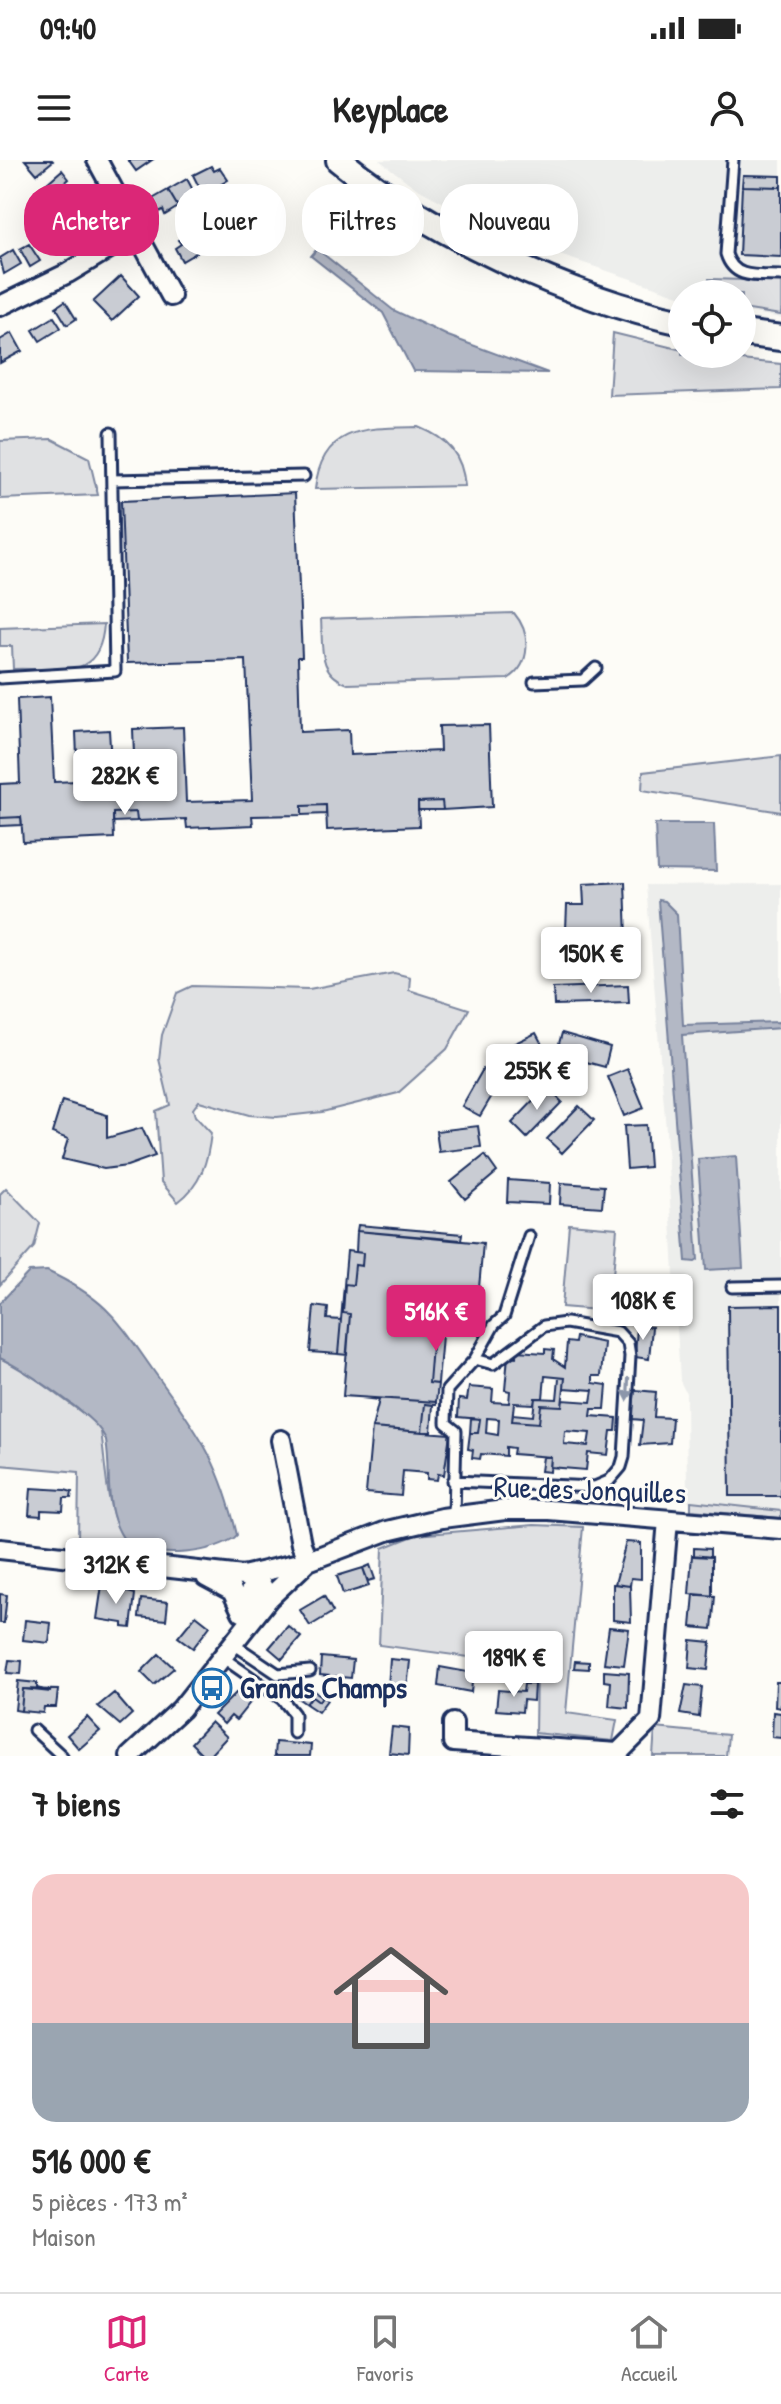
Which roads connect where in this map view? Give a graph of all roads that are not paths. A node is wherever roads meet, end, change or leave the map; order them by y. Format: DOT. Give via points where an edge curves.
graph roads {
  1 [pos="97,160"];
  2 [pos="339,160"];
  3 [pos="733,160"];
  4 [pos="111,184"];
  5 [pos="96,256"];
  6 [pos="151,256"];
  7 [pos="781,276"];
  8 [pos="171,296"];
  9 [pos="0,306"];
  10 [pos="668,318"];
  11 [pos="756,335"];
  12 [pos="781,338"];
  13 [pos="111,433"];
  14 [pos="304,476"];
  15 [pos="112,480"];
  16 [pos="596,668"];
  17 [pos="0,678"];
  18 [pos="534,682"];
  19 [pos="529,1236"];
  20 [pos="781,1286"];
  21 [pos="732,1287"];
  22 [pos="475,1359"];
  23 [pos="281,1440"];
  24 [pos="453,1481"];
  25 [pos="454,1516"];
  26 [pos="668,1520"];
  27 [pos="781,1529"];
  28 [pos="0,1549"];
  29 [pos="308,1561"];
  30 [pos="251,1594"];
  31 [pos="231,1645"];
  32 [pos="310,1671"];
  33 [pos="453,1723"];
  34 [pos="34,1730"];
  35 [pos="294,1733"];
  36 [pos="637,1748"];
  37 [pos="142,1751"];
  38 [pos="62,1756"];
  1 -- 4 [label="street"];
  2 -- 10 [label="main road" via="405,206 521,267"];
  3 -- 7 [label="lane" via="726,254 730,267 737,273"];
  5 -- 9 [label="street"];
  6 -- 8 [label="street"];
  11 -- 12 [label="main road"];
  13 -- 15 [label="lane"];
  14 -- 15 [label="lane"];
  15 -- 17 [label="lane" via="115,671"];
  16 -- 18 [label="lane" via="583,680"];
  19 -- 22 [label="lane" via="504,1316"];
  20 -- 21 [label="lane"];
  22 -- 24 [label="lane" via="447,1390 446,1423 456,1431"];
  22 -- 24 [label="lane, one-way" via="493,1364 544,1326 566,1323 618,1332 628,1343 630,1356 624,1457 617,1474 595,1487"];
  23 -- 29 [label="street"];
  24 -- 25 [label="lane"];
  25 -- 26 [label="street, Rue des Jonquilles" via="549,1510"];
  25 -- 29 [label="street, Rue des Jonquilles" via="387,1531"];
  26 -- 27 [label="street, Rue des Jonquilles"];
  26 -- 36 [label="street" via="651,1720"];
  28 -- 30 [label="street" via="200,1574"];
  29 -- 30 [label="street, Rue des Jonquilles"];
  29 -- 30 [label="street, Rue des Jonquilles" via="277,1569"];
  30 -- 31 [label="street"];
  31 -- 32 [label="lane" via="278,1674"];
  31 -- 35 [label="lane" via="294,1714"];
  31 -- 37 [label="street"];
  33 -- 36 [label="street" via="453,1742 618,1753"];
  34 -- 38 [label="lane"];
}
